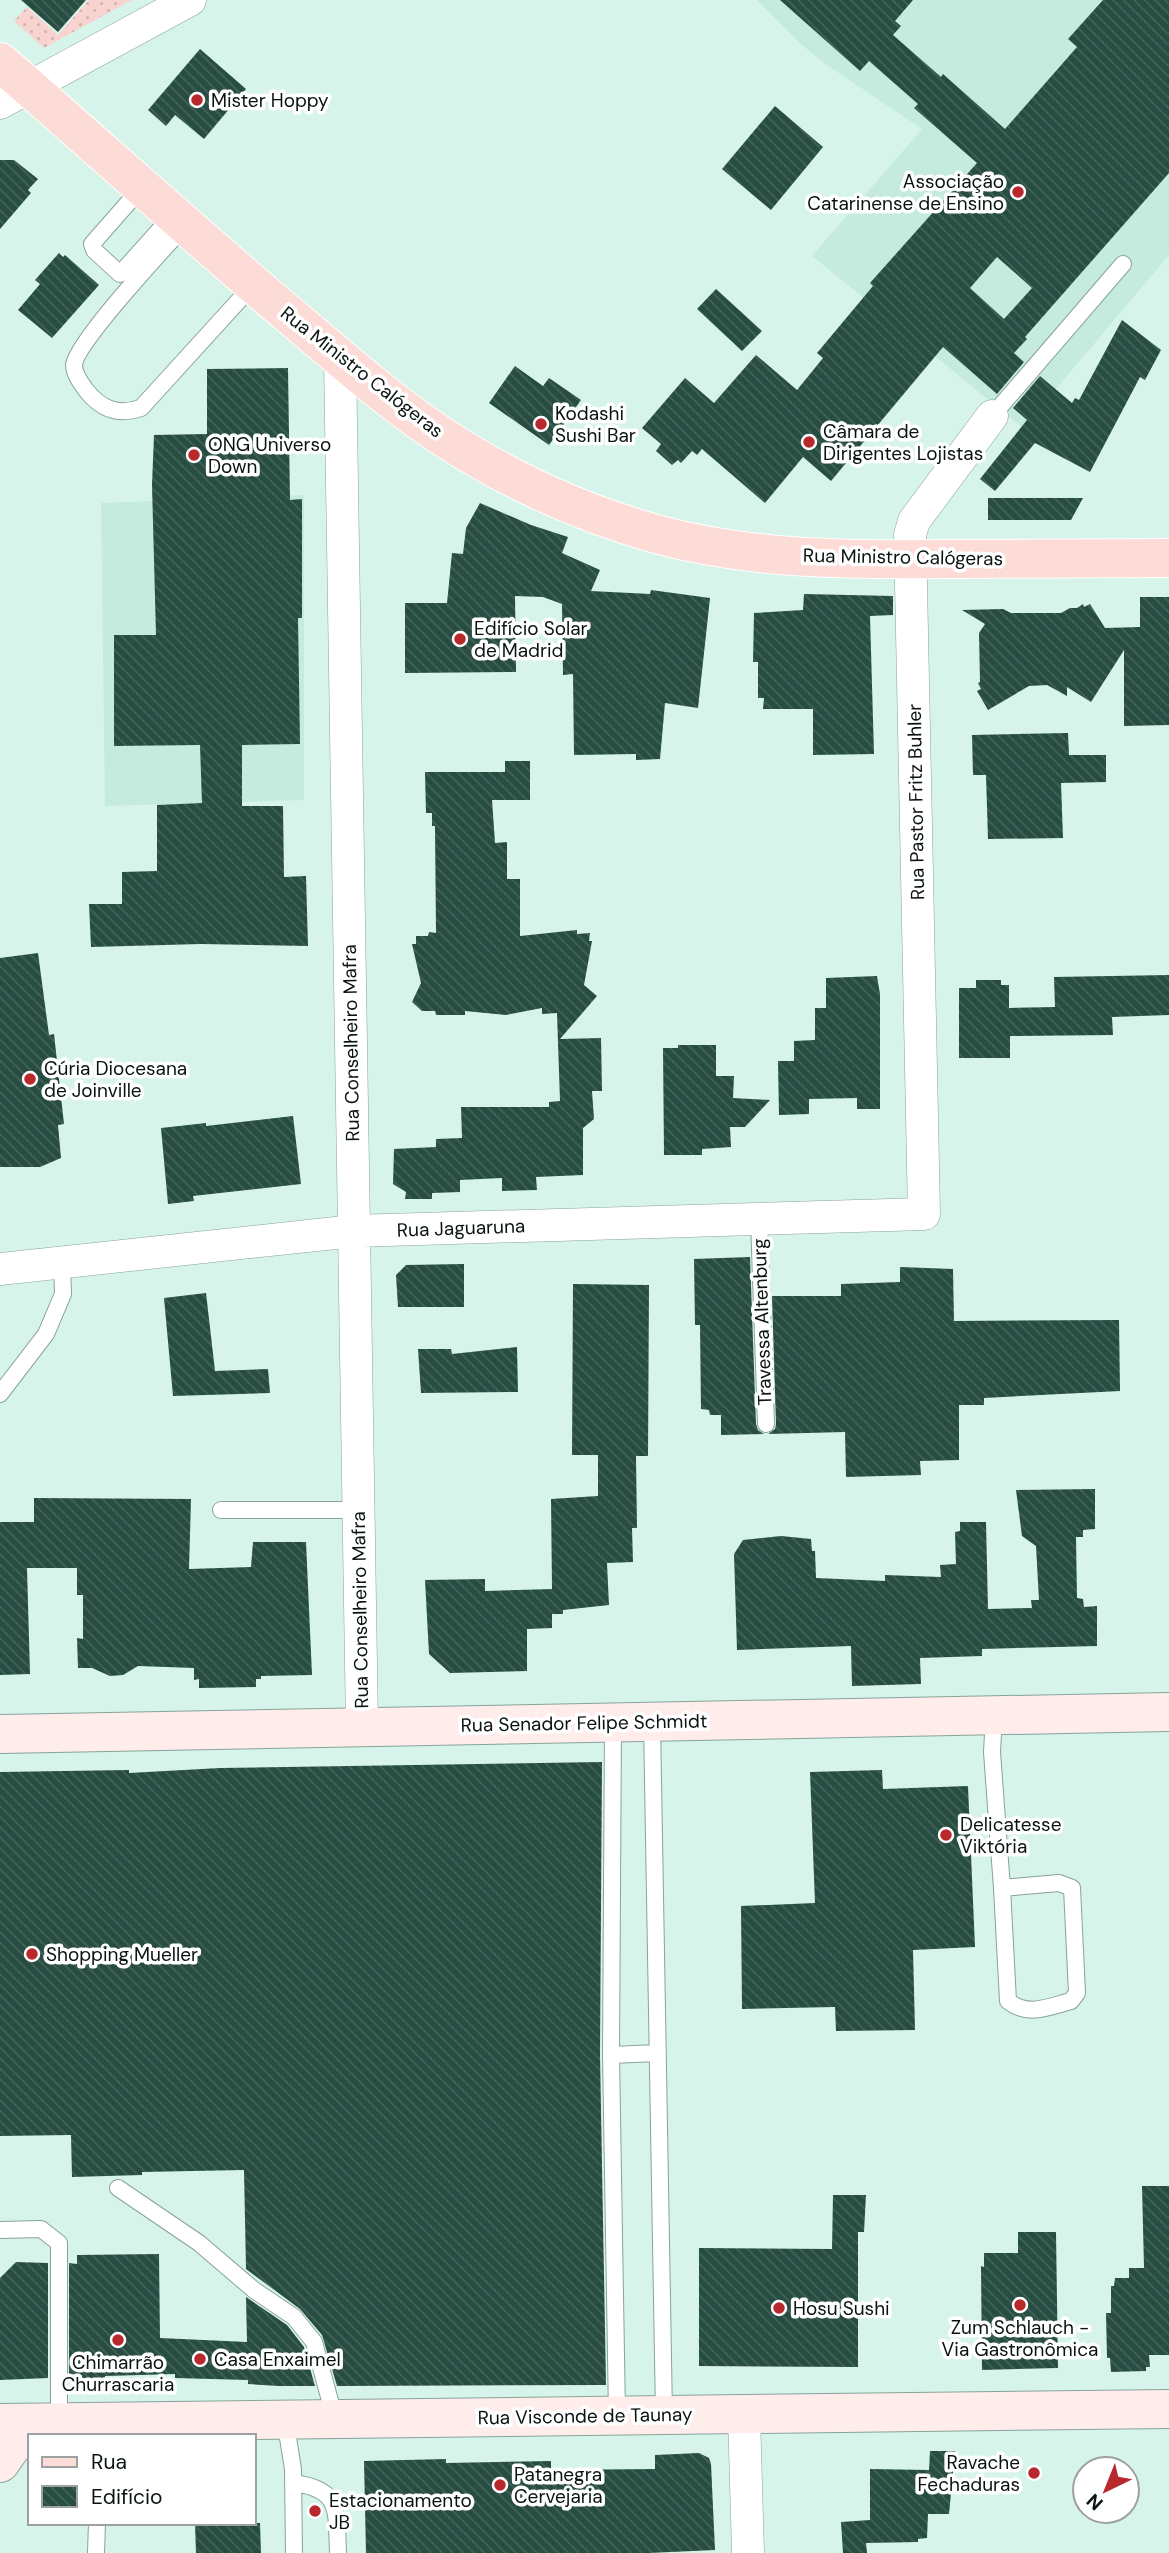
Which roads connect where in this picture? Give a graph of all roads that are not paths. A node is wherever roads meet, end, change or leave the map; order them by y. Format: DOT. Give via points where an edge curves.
graph roads {
  1 [pos="190,0"];
  2 [pos="0,62"];
  3 [pos="15,95"];
  4 [pos="142,187"];
  5 [pos="178,221"];
  6 [pos="1123,264"];
  7 [pos="125,279"];
  8 [pos="253,285"];
  9 [pos="340,359"];
  10 [pos="992,416"];
  11 [pos="1169,558"];
  12 [pos="911,559"];
  13 [pos="924,1214"];
  14 [pos="759,1220"];
  15 [pos="354,1231"];
  16 [pos="62,1262"];
  17 [pos="0,1269"];
  18 [pos="0,1394"];
  19 [pos="766,1424"];
  20 [pos="221,1510"];
  21 [pos="359,1510"];
  22 [pos="1169,1712"];
  23 [pos="994,1715"];
  24 [pos="652,1722"];
  25 [pos="613,1723"];
  26 [pos="362,1727"];
  27 [pos="0,1734"];
  28 [pos="1002,1888"];
  29 [pos="658,2053"];
  30 [pos="611,2055"];
  31 [pos="118,2188"];
  32 [pos="0,2230"];
  33 [pos="1169,2409"];
  34 [pos="744,2414"];
  35 [pos="617,2415"];
  36 [pos="664,2415"];
  37 [pos="285,2419"];
  38 [pos="335,2419"];
  39 [pos="0,2423"];
  40 [pos="50,2423"];
  41 [pos="144,2429"];
  42 [pos="32,2434"];
  43 [pos="28,2436"];
  44 [pos="0,2463"];
  45 [pos="293,2483"];
  46 [pos="97,2525"];
  47 [pos="96,2553"];
  48 [pos="294,2553"];
  49 [pos="338,2553"];
  50 [pos="748,2553"];
  1 -- 3 [label="street"];
  2 -- 3 [label="main road, Rua Ministro Calógeras"];
  3 -- 4 [label="main road, Rua Ministro Calógeras"];
  4 -- 5 [label="main road, Rua Ministro Calógeras"];
  4 -- 7 [label="lane" via="92,244"];
  5 -- 7 [label="lane"];
  5 -- 8 [label="main road, Rua Ministro Calógeras"];
  6 -- 10 [label="lane"];
  7 -- 8 [label="lane" via="78,352 74,366 93,398 110,410 127,413 141,408"];
  8 -- 9 [label="main road, Rua Ministro Calógeras"];
  9 -- 12 [label="main road, Rua Ministro Calógeras" via="482,462 592,513 659,534 730,548"];
  9 -- 15 [label="street, Rua Conselheiro Mafra"];
  10 -- 12 [label="street, Rua Pastor Fritz Buhler" via="914,521"];
  11 -- 12 [label="main road, Rua Ministro Calógeras"];
  12 -- 13 [label="street, Rua Pastor Fritz Buhler"];
  13 -- 14 [label="street, Rua Jaguaruna"];
  14 -- 15 [label="street, Rua Jaguaruna"];
  14 -- 19 [label="lane, Travessa Altenburg"];
  15 -- 16 [label="street, Rua Jaguaruna"];
  15 -- 21 [label="street, Rua Conselheiro Mafra"];
  16 -- 17 [label="street, Rua Jaguaruna"];
  16 -- 18 [label="lane" via="63,1294 46,1334"];
  20 -- 21 [label="lane"];
  21 -- 26 [label="street, Rua Conselheiro Mafra"];
  22 -- 23 [label="main road, Rua Senador Felipe Schmidt"];
  23 -- 24 [label="main road, Rua Senador Felipe Schmidt"];
  23 -- 28 [label="lane" via="992,1752"];
  24 -- 25 [label="main road, Rua Senador Felipe Schmidt"];
  24 -- 29 [label="lane"];
  25 -- 26 [label="main road, Rua Senador Felipe Schmidt"];
  25 -- 30 [label="lane"];
  26 -- 27 [label="main road, Rua Senador Felipe Schmidt"];
  28 -- 28 [label="lane" via="1059,1883 1072,1888 1077,1993 1071,2001 1030,2011 1018,2010 1007,2001"];
  29 -- 30 [label="lane"];
  29 -- 36 [label="lane"];
  30 -- 35 [label="lane"];
  31 -- 38 [label="lane" via="295,2317 314,2342"];
  32 -- 40 [label="lane" via="41,2229 59,2243"];
  33 -- 34 [label="main road, Rua Visconde de Taunay"];
  34 -- 36 [label="main road, Rua Visconde de Taunay"];
  34 -- 50 [label="street"];
  35 -- 36 [label="main road, Rua Visconde de Taunay"];
  35 -- 38 [label="main road, Rua Visconde de Taunay"];
  37 -- 38 [label="main road, Rua Visconde de Taunay"];
  37 -- 41 [label="main road, Rua Visconde de Taunay"];
  37 -- 45 [label="lane"];
  39 -- 40 [label="main road, Rua Visconde de Taunay"];
  40 -- 41 [label="main road, Rua Visconde de Taunay"];
  40 -- 42 [label="main road"];
  43 -- 44 [label="main road" via="12,2446"];
  45 -- 48 [label="lane"];
  45 -- 49 [label="lane" via="325,2490 336,2519"];
  46 -- 47 [label="lane"];
}
